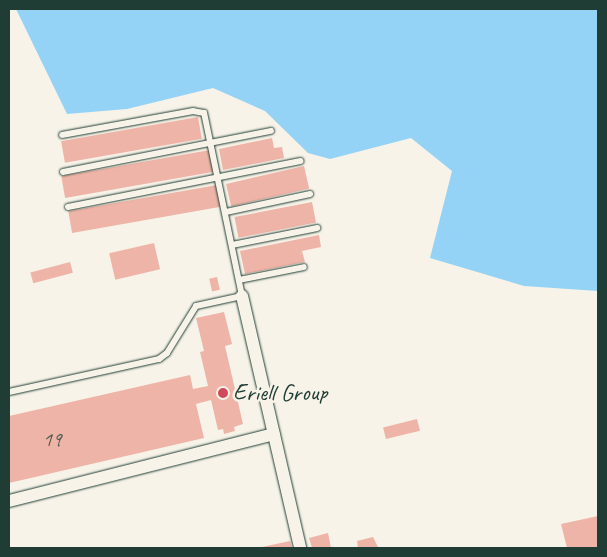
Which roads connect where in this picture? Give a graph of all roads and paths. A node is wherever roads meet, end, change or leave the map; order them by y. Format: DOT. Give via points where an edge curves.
graph roads {
  1 [pos="271,131"];
  2 [pos="62,135"];
  3 [pos="212,143"];
  4 [pos="301,161"];
  5 [pos="63,172"];
  6 [pos="219,177"];
  7 [pos="310,194"];
  8 [pos="68,207"];
  9 [pos="226,212"];
  10 [pos="317,228"];
  11 [pos="232,245"];
  12 [pos="304,268"];
  13 [pos="239,280"];
  14 [pos="242,296"];
  15 [pos="9,392"];
  16 [pos="274,434"];
  17 [pos="9,501"];
  18 [pos="300,548"];
  1 -- 3 [label="lane"];
  2 -- 3 [label="lane" via="193,111 204,114"];
  3 -- 5 [label="lane"];
  3 -- 6 [label="lane"];
  4 -- 6 [label="lane"];
  6 -- 8 [label="lane"];
  6 -- 9 [label="lane"];
  7 -- 9 [label="lane"];
  9 -- 11 [label="lane"];
  10 -- 11 [label="lane"];
  11 -- 13 [label="lane"];
  12 -- 13 [label="lane"];
  13 -- 14 [label="lane"];
  14 -- 15 [label="lane" via="196,306 167,353 159,359"];
  14 -- 16 [label="street"];
  16 -- 17 [label="street"];
  16 -- 18 [label="street"];
}
